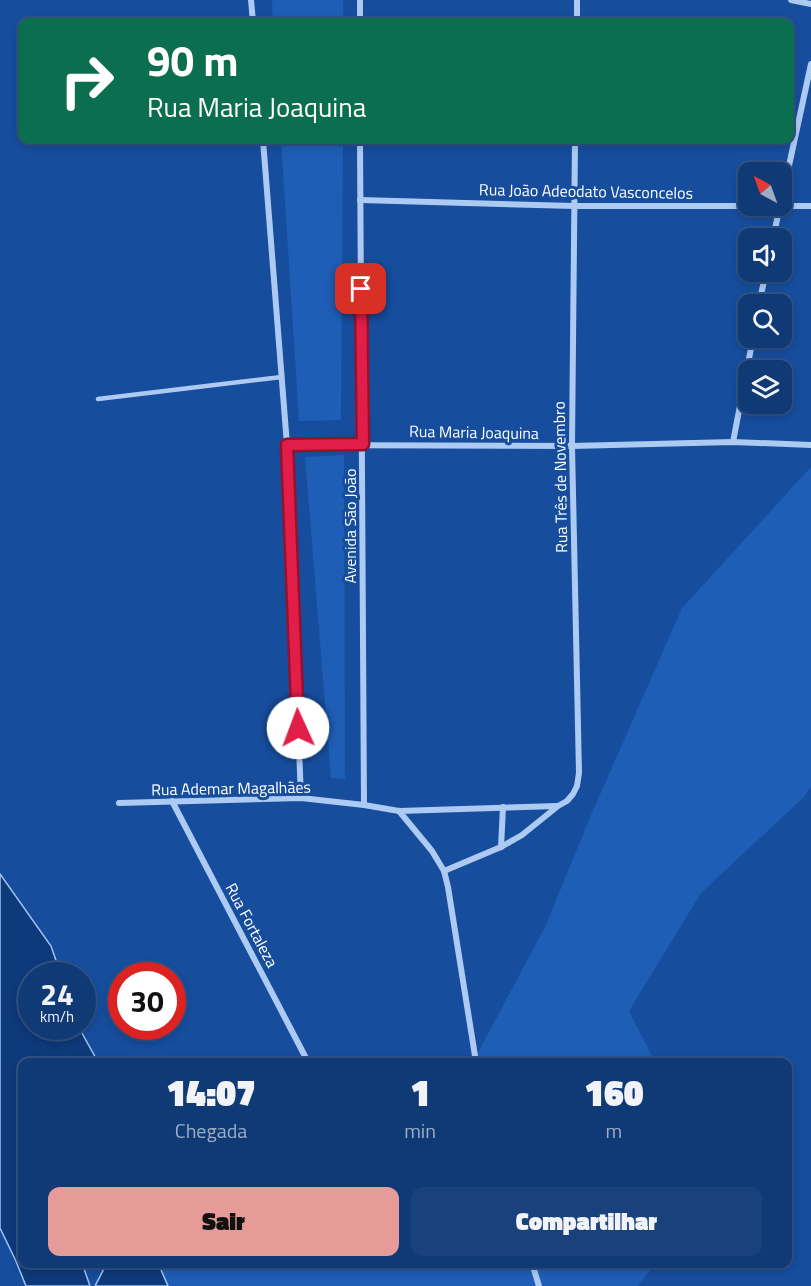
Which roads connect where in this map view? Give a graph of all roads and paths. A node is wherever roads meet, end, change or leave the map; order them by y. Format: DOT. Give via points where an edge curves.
graph roads {
  1 [pos="251,0"];
  2 [pos="360,0"];
  3 [pos="577,0"];
  4 [pos="791,0"];
  5 [pos="811,4"];
  6 [pos="253,18"];
  7 [pos="360,18"];
  8 [pos="577,18"];
  9 [pos="811,64"];
  10 [pos="794,143"];
  11 [pos="263,144"];
  12 [pos="360,144"];
  13 [pos="575,144"];
  14 [pos="794,144"];
  15 [pos="790,162"];
  16 [pos="360,200"];
  17 [pos="575,206"];
  18 [pos="738,206"];
  19 [pos="792,206"];
  20 [pos="811,206"];
  21 [pos="751,348"];
  22 [pos="282,377"];
  23 [pos="98,399"];
  24 [pos="733,441"];
  25 [pos="363,444"];
  26 [pos="287,445"];
  27 [pos="811,445"];
  28 [pos="572,447"];
  29 [pos="301,798"];
  30 [pos="172,801"];
  31 [pos="119,803"];
  32 [pos="364,805"];
  33 [pos="558,806"];
  34 [pos="504,807"];
  35 [pos="399,811"];
  36 [pos="501,847"];
  37 [pos="444,871"];
  38 [pos="306,1058"];
  39 [pos="475,1058"];
  40 [pos="534,1268"];
  41 [pos="539,1286"];
  1 -- 6 [label="street"];
  2 -- 7 [label="street"];
  3 -- 8 [label="street"];
  4 -- 5 [label="street"];
  9 -- 10 [label="street"];
  11 -- 22 [label="street"];
  12 -- 16 [label="street, Avenida São João"];
  13 -- 17 [label="street, Rua Três de Novembro"];
  14 -- 15 [label="street"];
  16 -- 17 [label="street, Rua João Adeodato Vasconcelos"];
  16 -- 25 [label="street, Avenida São João"];
  17 -- 18 [label="street, Rua João Adeodato Vasconcelos"];
  17 -- 28 [label="street, Rua Três de Novembro"];
  19 -- 20 [label="street, Rua João Adeodato Vasconcelos"];
  21 -- 24 [label="street"];
  22 -- 23 [label="lane"];
  22 -- 26 [label="street"];
  24 -- 27 [label="street, Rua Maria Joaquina"];
  24 -- 28 [label="street, Rua Maria Joaquina"];
  25 -- 26 [label="street, Rua Maria Joaquina"];
  25 -- 28 [label="street, Rua Maria Joaquina"];
  25 -- 32 [label="street, Avenida São João"];
  26 -- 29 [label="street"];
  28 -- 33 [label="street, Rua Três de Novembro" via="579,773 573,794"];
  29 -- 30 [label="street, Rua Ademar Magalhães"];
  29 -- 32 [label="street, Rua Ademar Magalhães"];
  30 -- 31 [label="street, Rua Ademar Magalhães"];
  30 -- 38 [label="street, Rua Fortaleza"];
  32 -- 35 [label="street, Rua Ademar Magalhães"];
  33 -- 34 [label="street, Rua Ademar Magalhães"];
  33 -- 36 [label="street, Rua Três de Novembro"];
  34 -- 35 [label="street, Rua Ademar Magalhães"];
  34 -- 36 [label="street"];
  35 -- 37 [label="street"];
  36 -- 37 [label="street, Rua Três de Novembro"];
  37 -- 39 [label="street"];
  40 -- 41 [label="street"];
}
